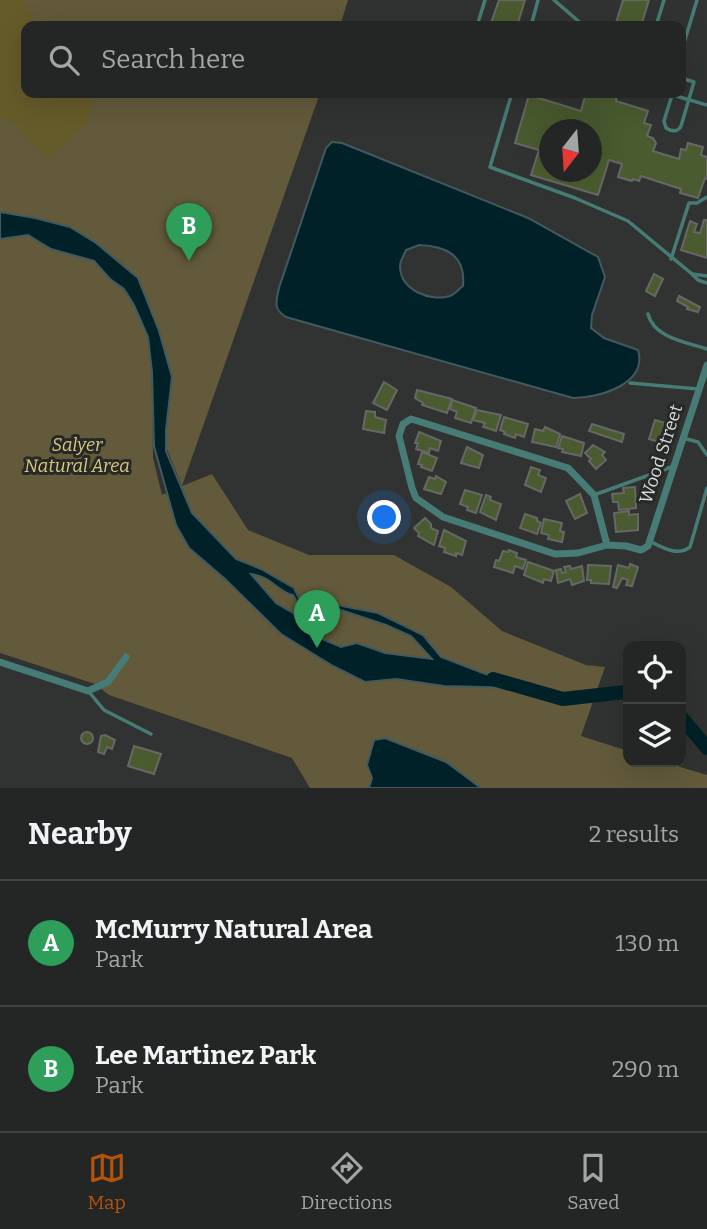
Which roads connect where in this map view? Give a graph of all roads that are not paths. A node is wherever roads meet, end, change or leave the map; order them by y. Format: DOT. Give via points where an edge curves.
graph roads {
  1 [pos="485,0"];
  2 [pos="538,0"];
  3 [pos="554,0"];
  4 [pos="664,0"];
  5 [pos="697,0"];
  6 [pos="479,21"];
  7 [pos="532,21"];
  8 [pos="578,21"];
  9 [pos="658,21"];
  10 [pos="686,36"];
  11 [pos="686,80"];
  12 [pos="511,98"];
  13 [pos="671,98"];
  14 [pos="682,98"];
  15 [pos="689,100"];
  16 [pos="707,105"];
  17 [pos="707,197"];
  18 [pos="671,259"];
  19 [pos="692,274"];
  20 [pos="707,275"];
  21 [pos="707,283"];
  22 [pos="648,314"];
  23 [pos="707,349"];
  24 [pos="707,365"];
  25 [pos="631,383"];
  26 [pos="699,390"];
  27 [pos="683,438"];
  28 [pos="705,448"];
  29 [pos="707,456"];
  30 [pos="674,466"];
  31 [pos="707,488"];
  32 [pos="594,495"];
  33 [pos="649,541"];
  34 [pos="607,545"];
  35 [pos="125,657"];
  36 [pos="0,662"];
  37 [pos="88,691"];
  38 [pos="151,734"];
  1 -- 6 [label="lane"];
  2 -- 7 [label="lane"];
  3 -- 8 [label="lane"];
  4 -- 9 [label="lane"];
  5 -- 10 [label="lane"];
  11 -- 15 [label="lane" via="694,82"];
  12 -- 18 [label="lane" via="490,167 628,221"];
  13 -- 15 [label="lane" via="664,121 669,130 680,128"];
  14 -- 15 [label="lane"];
  15 -- 16 [label="lane"];
  17 -- 18 [label="lane" via="689,203"];
  18 -- 19 [label="lane"];
  19 -- 20 [label="lane"];
  19 -- 21 [label="lane"];
  22 -- 23 [label="lane" via="656,330"];
  24 -- 26 [label="street, Wood Street"];
  25 -- 26 [label="lane"];
  26 -- 27 [label="street, Wood Street"];
  27 -- 28 [label="lane"];
  27 -- 30 [label="street, Wood Street"];
  28 -- 29 [label="lane"];
  30 -- 32 [label="lane"];
  30 -- 33 [label="street, Wood Street"];
  31 -- 33 [label="lane" via="690,547 671,551"];
  32 -- 34 [label="street"];
  32 -- 34 [label="street" via="568,468 411,419 403,424 399,436 416,498 443,517 555,554"];
  33 -- 34 [label="street, Wood Street" via="641,550"];
  35 -- 37 [label="street" via="107,682"];
  36 -- 37 [label="street"];
  37 -- 38 [label="lane" via="104,710"];
}
